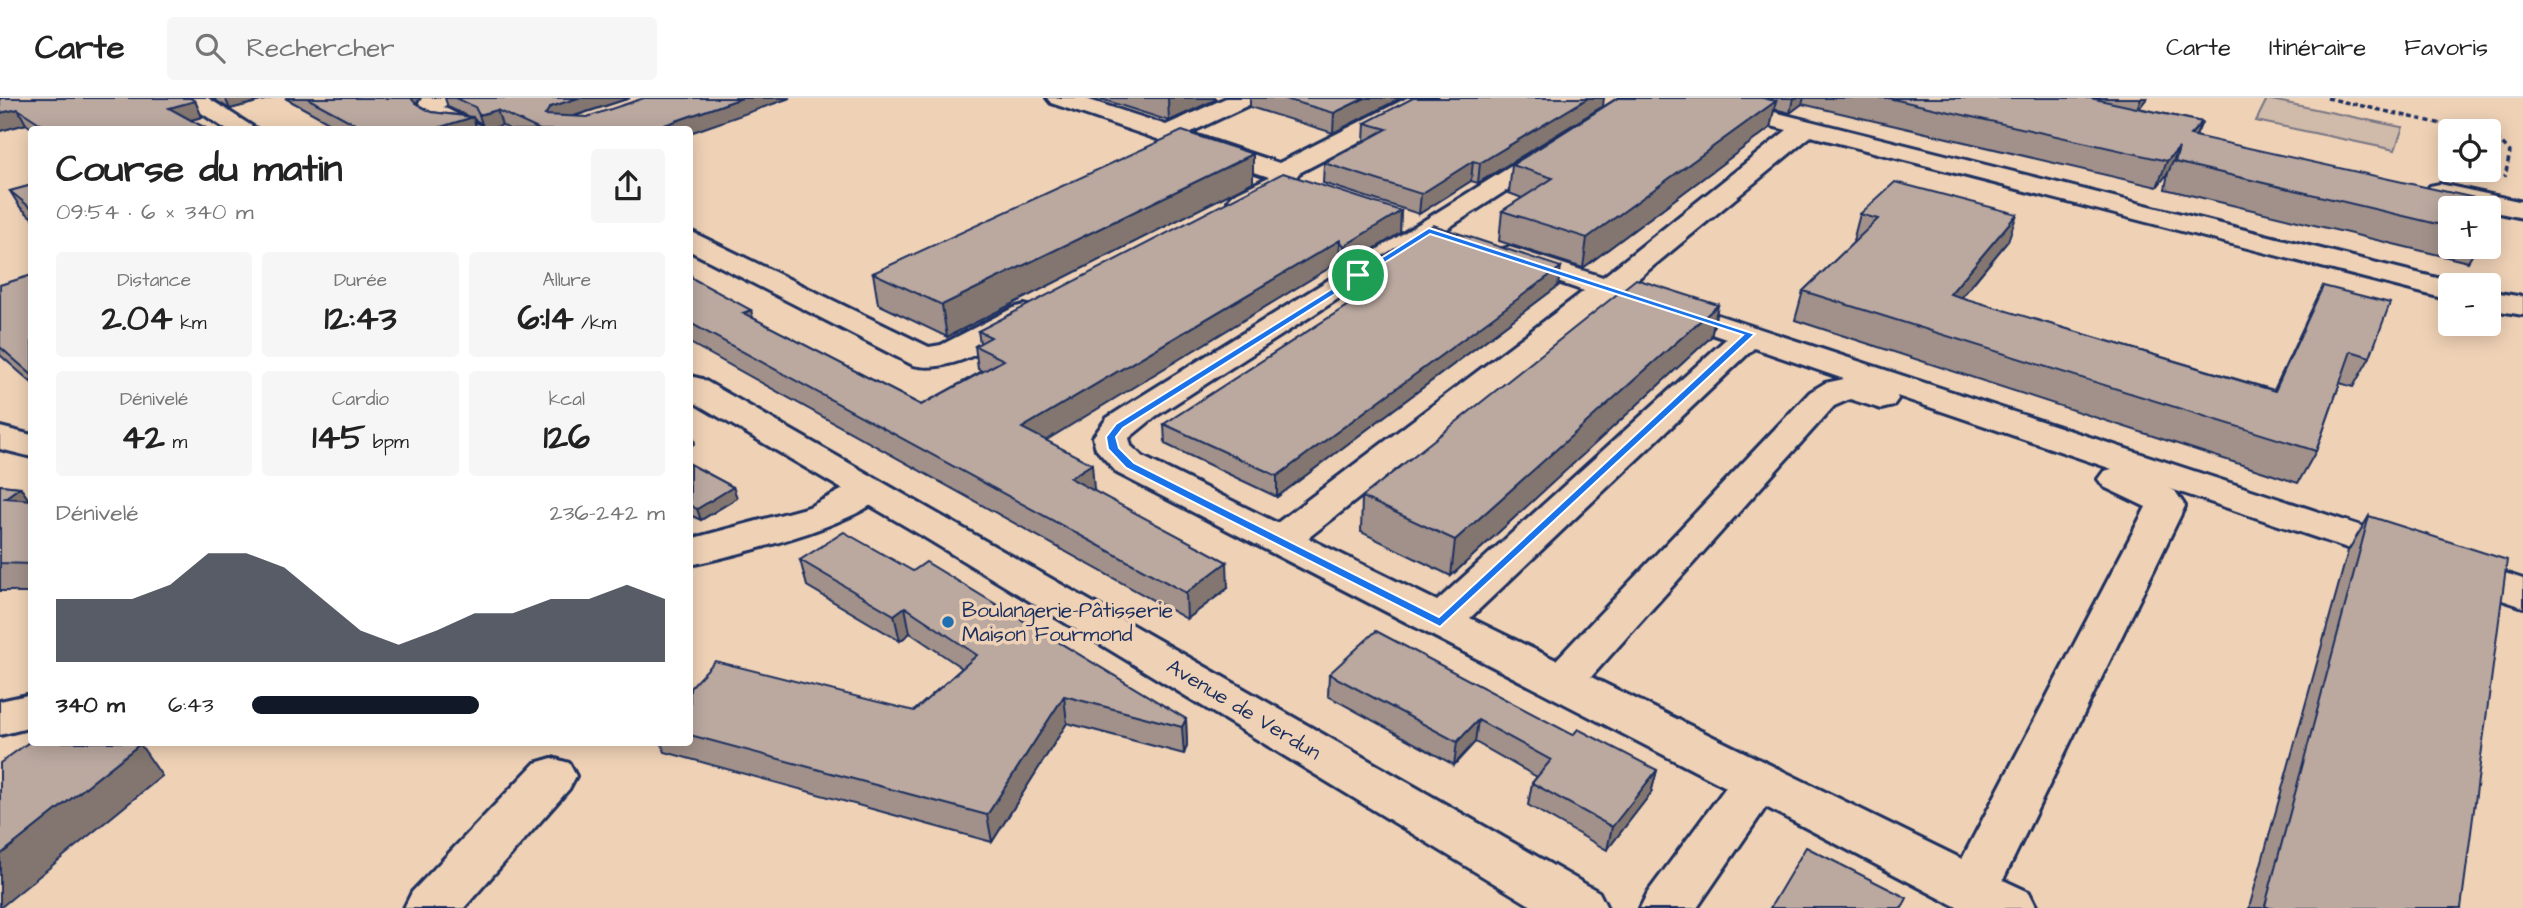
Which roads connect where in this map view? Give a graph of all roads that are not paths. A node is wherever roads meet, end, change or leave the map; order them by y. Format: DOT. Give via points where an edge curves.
graph roads {
  1 [pos="191,98"];
  2 [pos="445,98"];
  3 [pos="1059,98"];
  4 [pos="1245,98"];
  5 [pos="1425,98"];
  6 [pos="1638,98"];
  7 [pos="1689,98"];
  8 [pos="239,126"];
  9 [pos="462,126"];
  10 [pos="1806,128"];
  11 [pos="1167,134"];
  12 [pos="1282,177"];
  13 [pos="2419,187"];
  14 [pos="1318,193"];
  15 [pos="2512,208"];
  16 [pos="1220,213"];
  17 [pos="1392,218"];
  18 [pos="1429,231"];
  19 [pos="693,242"];
  20 [pos="1608,288"];
  21 [pos="2438,288"];
  22 [pos="1049,302"];
  23 [pos="2501,302"];
  24 [pos="2523,306"];
  25 [pos="1750,334"];
  26 [pos="693,388"];
  27 [pos="0,438"];
  28 [pos="28,445"];
  29 [pos="868,491"];
  30 [pos="1278,542"];
  31 [pos="693,551"];
  32 [pos="2523,593"];
  33 [pos="1440,622"];
  34 [pos="1561,682"];
  35 [pos="28,711"];
  36 [pos="0,718"];
  37 [pos="552,776"];
  38 [pos="1757,782"];
  39 [pos="1972,890"];
  40 [pos="431,908"];
  41 [pos="1580,908"];
  42 [pos="1667,908"];
  43 [pos="2010,908"];
  1 -- 8 [label="main road"];
  2 -- 9 [label="main road" via="428,109"];
  3 -- 11 [label="main road"];
  4 -- 11 [label="main road"];
  5 -- 12 [label="main road"];
  6 -- 18 [label="main road"];
  7 -- 10 [label="main road"];
  10 -- 20 [label="main road"];
  10 -- 21 [label="main road"];
  11 -- 12 [label="main road"];
  12 -- 14 [label="main road"];
  12 -- 16 [label="main road"];
  13 -- 15 [label="main road"];
  17 -- 18 [label="main road"];
  18 -- 20 [label="main road"];
  18 -- 30 [label="main road" via="1144,409 1111,437 1114,449 1130,466"];
  19 -- 22 [label="main road" via="925,358 951,353"];
  20 -- 25 [label="main road"];
  20 -- 30 [label="main road"];
  23 -- 24 [label="main road"];
  25 -- 32 [label="main road"];
  25 -- 33 [label="main road"];
  26 -- 29 [label="main road, Avenue de Verdun"];
  27 -- 28 [label="main road"];
  29 -- 31 [label="main road" via="823,515"];
  29 -- 41 [label="main road, Avenue de Verdun"];
  30 -- 33 [label="main road"];
  33 -- 34 [label="main road"];
  34 -- 38 [label="main road"];
  34 -- 39 [label="main road" via="1834,389 1847,387 2137,486 2166,506"];
  35 -- 36 [label="main road"];
  37 -- 40 [label="main road"];
  38 -- 39 [label="main road"];
  38 -- 42 [label="main road"];
  39 -- 43 [label="main road"];
}
